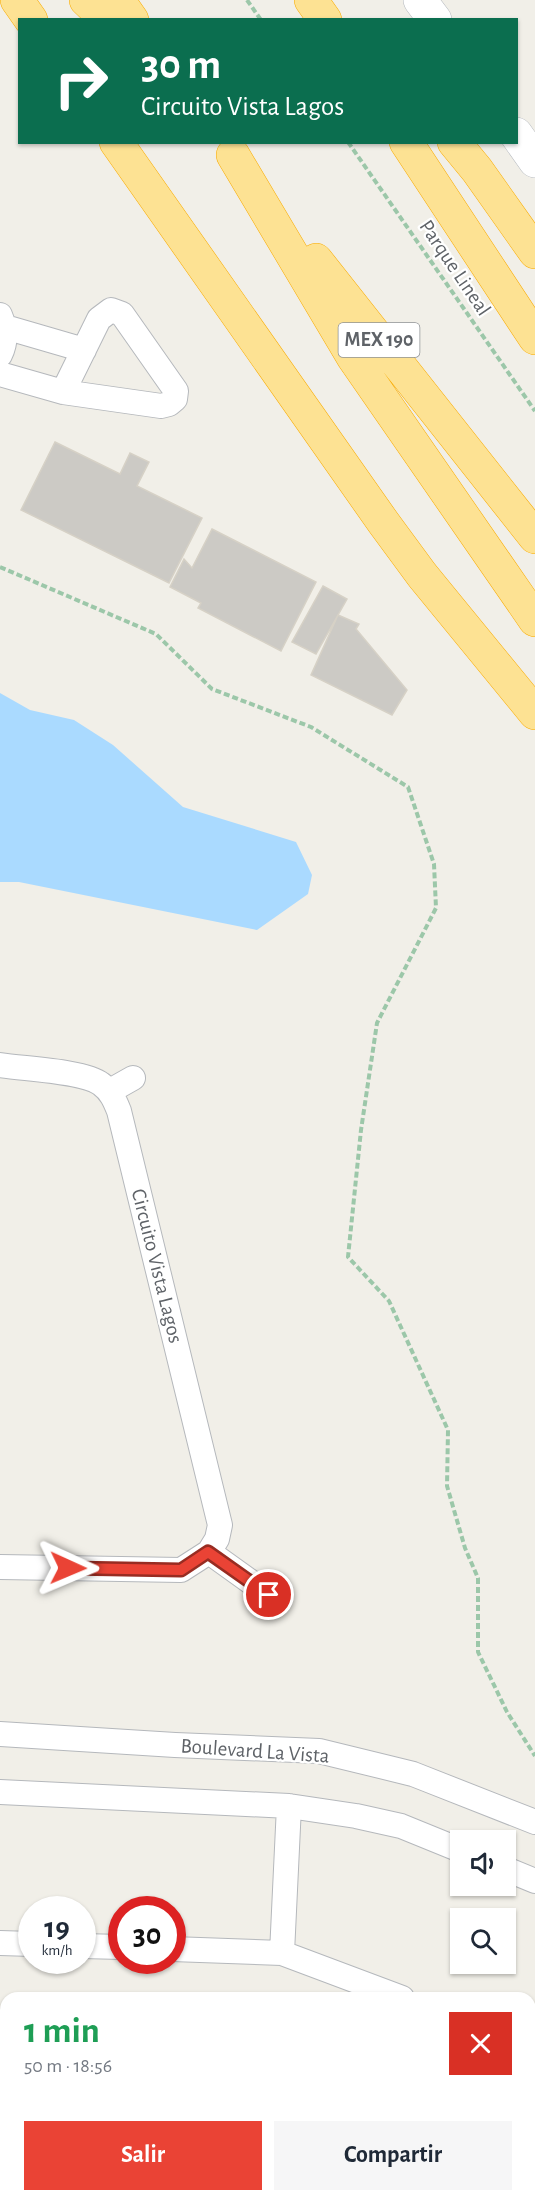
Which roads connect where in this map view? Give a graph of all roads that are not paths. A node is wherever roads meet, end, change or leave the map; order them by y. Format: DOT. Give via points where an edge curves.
graph roads {
  1 [pos="17,0"];
  2 [pos="86,0"];
  3 [pos="118,0"];
  4 [pos="311,0"];
  5 [pos="420,0"];
  6 [pos="30,18"];
  7 [pos="105,18"];
  8 [pos="131,18"];
  9 [pos="324,18"];
  10 [pos="434,18"];
  11 [pos="518,137"];
  12 [pos="117,144"];
  13 [pos="407,144"];
  14 [pos="456,144"];
  15 [pos="229,149"];
  16 [pos="535,161"];
  17 [pos="535,252"];
  18 [pos="2,321"];
  19 [pos="535,338"];
  20 [pos="84,350"];
  21 [pos="0,355"];
  22 [pos="0,374"];
  23 [pos="63,392"];
  24 [pos="535,537"];
  25 [pos="535,620"];
  26 [pos="535,714"];
  27 [pos="0,1065"];
  28 [pos="134,1078"];
  29 [pos="110,1091"];
  30 [pos="208,1552"];
  31 [pos="0,1567"];
  32 [pos="269,1595"];
  33 [pos="0,1734"];
  34 [pos="0,1792"];
  35 [pos="289,1806"];
  36 [pos="535,1822"];
  37 [pos="450,1846"];
  38 [pos="516,1873"];
  39 [pos="535,1881"];
  40 [pos="0,1943"];
  41 [pos="18,1944"];
  42 [pos="186,1950"];
  43 [pos="282,1953"];
  44 [pos="386,1992"];
  1 -- 6 [label="highway"];
  2 -- 7 [label="highway"];
  3 -- 8 [label="highway"];
  4 -- 9 [label="highway"];
  5 -- 10 [label="street"];
  11 -- 16 [label="street"];
  12 -- 26 [label="highway" via="383,522"];
  13 -- 19 [label="highway"];
  14 -- 17 [label="highway"];
  15 -- 24 [label="highway, MEX 190"];
  15 -- 25 [label="highway" via="353,357"];
  18 -- 20 [label="street"];
  18 -- 21 [label="street" via="6,340"];
  20 -- 23 [label="street"];
  20 -- 23 [label="street" via="99,319 117,310 172,383 176,399 160,406"];
  22 -- 23 [label="street"];
  27 -- 29 [label="street" via="86,1077"];
  28 -- 29 [label="street"];
  29 -- 30 [label="street, Circuito Vista Lagos" via="119,1111 220,1525"];
  30 -- 31 [label="street" via="181,1570"];
  30 -- 32 [label="street"];
  33 -- 36 [label="street, Boulevard La Vista" via="319,1751 413,1774"];
  34 -- 35 [label="street"];
  35 -- 37 [label="street" via="401,1826"];
  35 -- 43 [label="street"];
  38 -- 39 [label="street"];
  40 -- 41 [label="street"];
  42 -- 43 [label="street"];
  43 -- 44 [label="street"];
}
